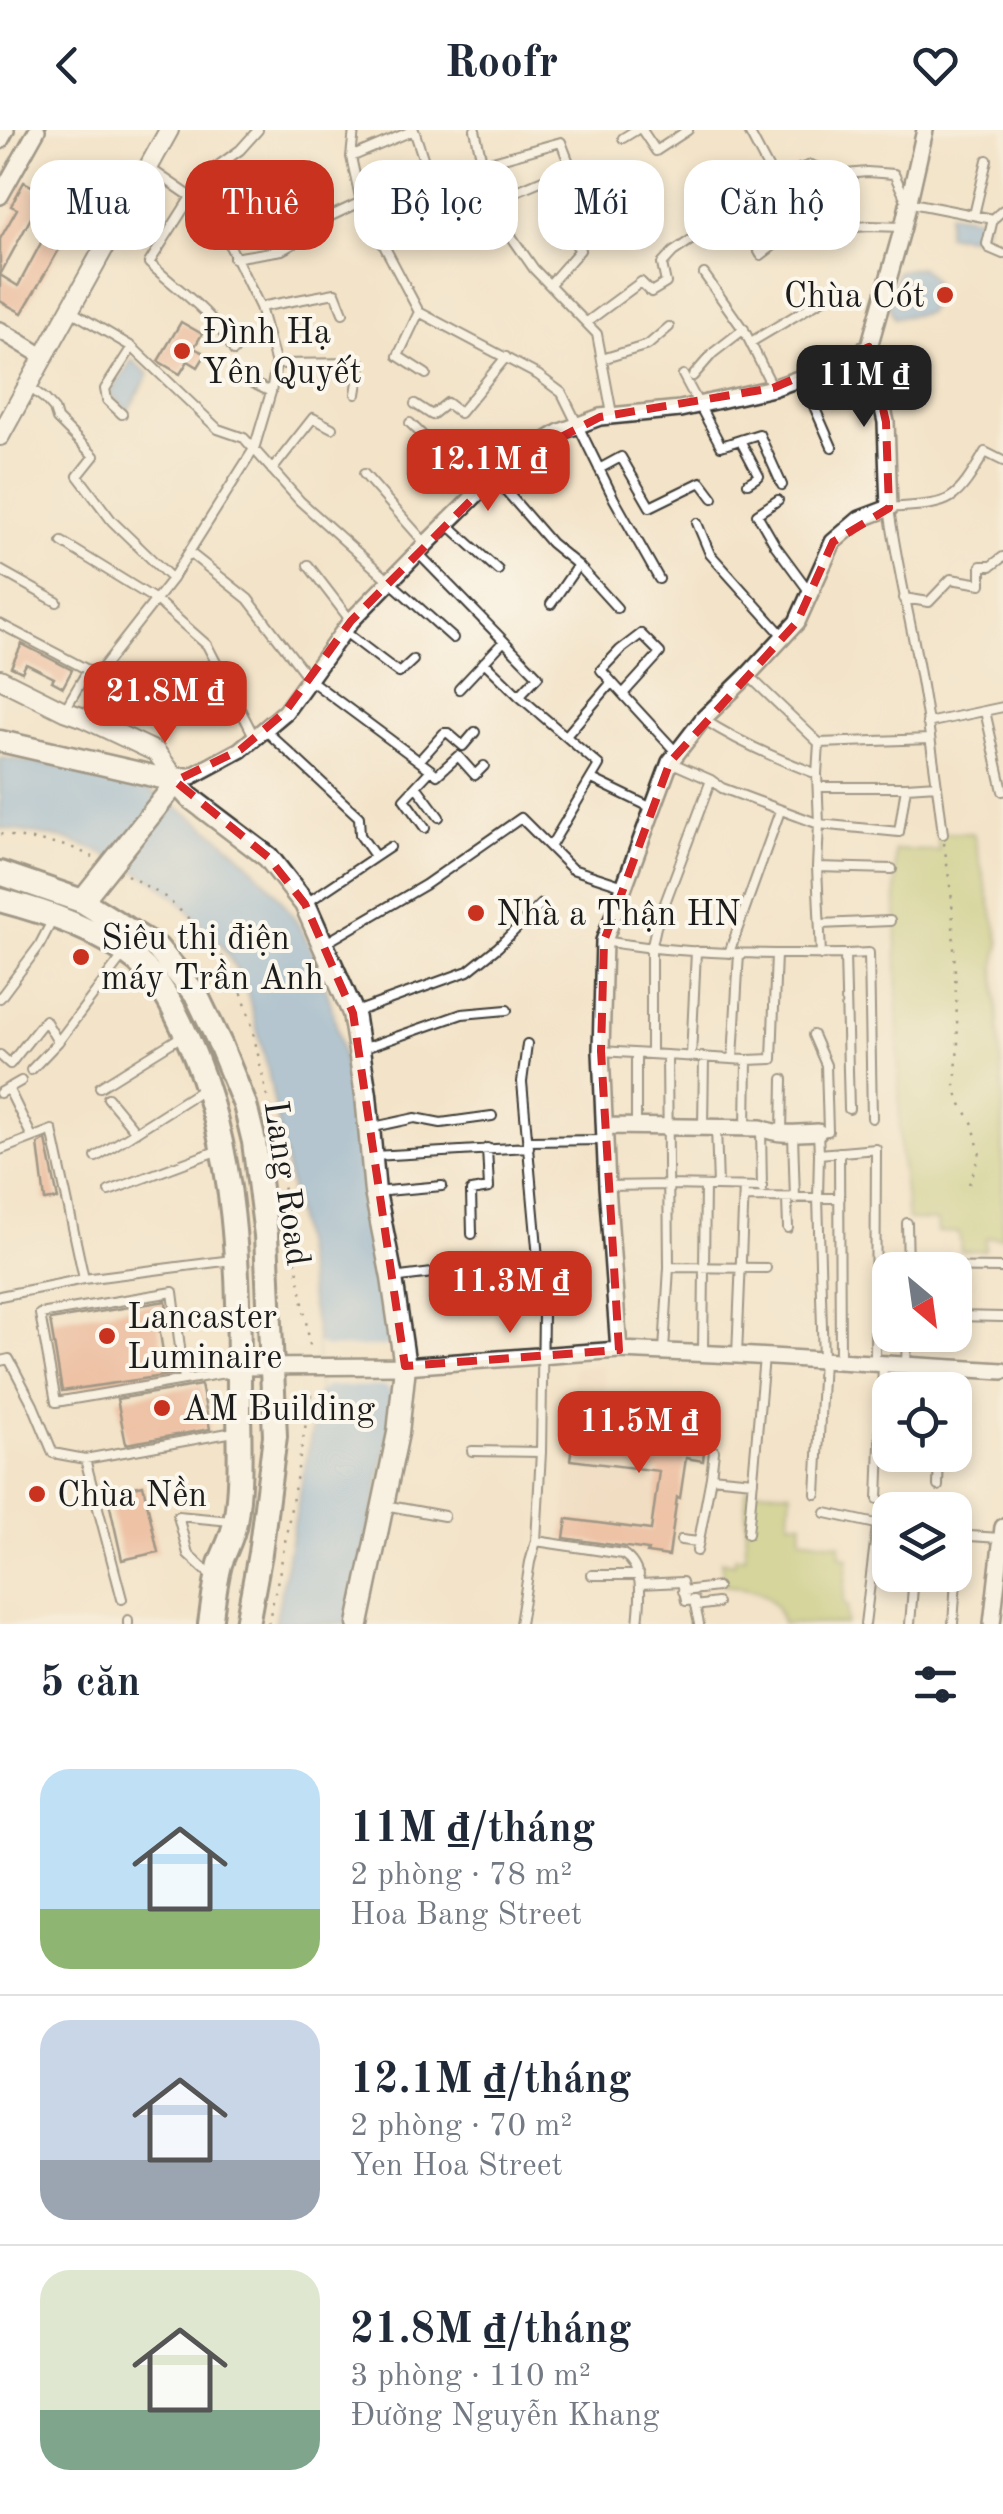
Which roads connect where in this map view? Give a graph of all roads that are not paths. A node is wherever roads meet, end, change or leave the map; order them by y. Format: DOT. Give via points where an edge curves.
graph roads {
  1 [pos="6,130"];
  2 [pos="36,130"];
  3 [pos="169,130"];
  4 [pos="258,130"];
  5 [pos="354,130"];
  6 [pos="476,130"];
  7 [pos="639,130"];
  8 [pos="688,130"];
  9 [pos="748,130"];
  10 [pos="925,130"];
  11 [pos="623,138"];
  12 [pos="0,141"];
  13 [pos="351,157"];
  14 [pos="152,160"];
  15 [pos="226,160"];
  16 [pos="424,160"];
  17 [pos="481,160"];
  18 [pos="496,160"];
  19 [pos="764,160"];
  20 [pos="987,160"];
  21 [pos="354,170"];
  22 [pos="860,173"];
  23 [pos="518,190"];
  24 [pos="0,196"];
  25 [pos="908,202"];
  26 [pos="185,204"];
  27 [pos="354,205"];
  28 [pos="1003,210"];
  29 [pos="974,215"];
  30 [pos="993,219"];
  31 [pos="860,227"];
  32 [pos="902,227"];
  33 [pos="684,245"];
  34 [pos="518,246"];
  35 [pos="103,250"];
  36 [pos="231,250"];
  37 [pos="386,250"];
  38 [pos="580,250"];
  39 [pos="1003,254"];
  40 [pos="234,258"];
  41 [pos="704,274"];
  42 [pos="550,284"];
  43 [pos="825,298"];
  44 [pos="260,307"];
  45 [pos="70,311"];
  46 [pos="419,312"];
  47 [pos="343,313"];
  48 [pos="587,322"];
  49 [pos="669,328"];
  50 [pos="0,330"];
  51 [pos="744,330"];
  52 [pos="750,342"];
  53 [pos="132,347"];
  54 [pos="869,348"];
  55 [pos="234,351"];
  56 [pos="44,357"];
  57 [pos="506,357"];
  58 [pos="602,359"];
  59 [pos="276,364"];
  60 [pos="426,374"];
  61 [pos="242,378"];
  62 [pos="802,379"];
  63 [pos="28,386"];
  64 [pos="773,388"];
  65 [pos="271,392"];
  66 [pos="356,394"];
  67 [pos="416,404"];
  68 [pos="699,405"];
  69 [pos="6,412"];
  70 [pos="122,414"];
  71 [pos="612,416"];
  72 [pos="410,423"];
  73 [pos="578,426"];
  74 [pos="332,428"];
  75 [pos="0,436"];
  76 [pos="740,440"];
  77 [pos="832,447"];
  78 [pos="254,449"];
  79 [pos="1003,461"];
  80 [pos="272,470"];
  81 [pos="599,470"];
  82 [pos="364,474"];
  83 [pos="494,477"];
  84 [pos="748,483"];
  85 [pos="782,486"];
  86 [pos="480,490"];
  87 [pos="714,498"];
  88 [pos="778,500"];
  89 [pos="889,508"];
  90 [pos="446,523"];
  91 [pos="697,523"];
  92 [pos="62,542"];
  93 [pos="422,548"];
  94 [pos="190,553"];
  95 [pos="1003,557"];
  96 [pos="308,565"];
  97 [pos="578,565"];
  98 [pos="0,570"];
  99 [pos="498,570"];
  100 [pos="172,579"];
  101 [pos="659,579"];
  102 [pos="391,581"];
  103 [pos="809,591"];
  104 [pos="904,598"];
  105 [pos="156,600"];
  106 [pos="57,602"];
  107 [pos="551,604"];
  108 [pos="617,608"];
  109 [pos="0,624"];
  110 [pos="348,626"];
  111 [pos="453,638"];
  112 [pos="785,638"];
  113 [pos="504,641"];
  114 [pos="413,660"];
  115 [pos="484,662"];
  116 [pos="88,670"];
  117 [pos="748,675"];
  118 [pos="0,680"];
  119 [pos="310,680"];
  120 [pos="612,682"];
  121 [pos="459,689"];
  122 [pos="622,694"];
  123 [pos="519,696"];
  124 [pos="1003,706"];
  125 [pos="985,710"];
  126 [pos="64,711"];
  127 [pos="703,719"];
  128 [pos="927,724"];
  129 [pos="476,732"];
  130 [pos="260,734"];
  131 [pos="566,736"];
  132 [pos="930,739"];
  133 [pos="0,741"];
  134 [pos="818,743"];
  135 [pos="673,758"];
  136 [pos="419,762"];
  137 [pos="484,766"];
  138 [pos="431,770"];
  139 [pos="816,774"];
  140 [pos="592,779"];
  141 [pos="711,780"];
  142 [pos="171,781"];
  143 [pos="937,785"];
  144 [pos="416,786"];
  145 [pos="818,787"];
  146 [pos="906,787"];
  147 [pos="1003,790"];
  148 [pos="406,796"];
  149 [pos="652,808"];
  150 [pos="780,811"];
  151 [pos="420,816"];
  152 [pos="439,816"];
  153 [pos="820,824"];
  154 [pos="424,828"];
  155 [pos="943,834"];
  156 [pos="390,847"];
  157 [pos="550,847"];
  158 [pos="375,856"];
  159 [pos="817,867"];
  160 [pos="892,869"];
  161 [pos="0,873"];
  162 [pos="624,886"];
  163 [pos="0,900"];
  164 [pos="82,901"];
  165 [pos="305,904"];
  166 [pos="541,904"];
  167 [pos="55,916"];
  168 [pos="890,921"];
  169 [pos="820,924"];
  170 [pos="604,941"];
  171 [pos="324,944"];
  172 [pos="650,949"];
  173 [pos="696,951"];
  174 [pos="125,953"];
  175 [pos="734,953"];
  176 [pos="776,954"];
  177 [pos="844,954"];
  178 [pos="821,955"];
  179 [pos="0,998"];
  180 [pos="507,1010"];
  181 [pos="354,1013"];
  182 [pos="185,1034"];
  183 [pos="813,1035"];
  184 [pos="58,1042"];
  185 [pos="527,1044"];
  186 [pos="359,1050"];
  187 [pos="601,1051"];
  188 [pos="0,1054"];
  189 [pos="636,1054"];
  190 [pos="651,1054"];
  191 [pos="668,1056"];
  192 [pos="692,1057"];
  193 [pos="704,1057"];
  194 [pos="733,1059"];
  195 [pos="747,1060"];
  196 [pos="31,1070"];
  197 [pos="784,1079"];
  198 [pos="20,1081"];
  199 [pos="100,1087"];
  200 [pos="207,1087"];
  201 [pos="4,1090"];
  202 [pos="108,1098"];
  203 [pos="848,1109"];
  204 [pos="492,1116"];
  205 [pos="872,1118"];
  206 [pos="636,1126"];
  207 [pos="668,1127"];
  208 [pos="710,1127"];
  209 [pos="370,1128"];
  210 [pos="754,1128"];
  211 [pos="136,1132"];
  212 [pos="818,1132"];
  213 [pos="606,1133"];
  214 [pos="788,1134"];
  215 [pos="32,1137"];
  216 [pos="529,1144"];
  217 [pos="223,1148"];
  218 [pos="487,1148"];
  219 [pos="0,1150"];
  220 [pos="839,1152"];
  221 [pos="820,1154"];
  222 [pos="373,1156"];
  223 [pos="96,1157"];
  224 [pos="668,1184"];
  225 [pos="442,1186"];
  226 [pos="607,1186"];
  227 [pos="705,1186"];
  228 [pos="718,1186"];
  229 [pos="108,1191"];
  230 [pos="375,1192"];
  231 [pos="744,1192"];
  232 [pos="762,1192"];
  233 [pos="818,1198"];
  234 [pos="840,1198"];
  235 [pos="262,1199"];
  236 [pos="791,1199"];
  237 [pos="232,1203"];
  238 [pos="907,1223"];
  239 [pos="788,1228"];
  240 [pos="472,1234"];
  241 [pos="908,1252"];
  242 [pos="237,1259"];
  243 [pos="538,1260"];
  244 [pos="668,1267"];
  245 [pos="741,1267"];
  246 [pos="704,1268"];
  247 [pos="766,1268"];
  248 [pos="972,1268"];
  249 [pos="1003,1268"];
  250 [pos="392,1278"];
  251 [pos="84,1279"];
  252 [pos="0,1296"];
  253 [pos="239,1315"];
  254 [pos="972,1316"];
  255 [pos="1003,1317"];
  256 [pos="177,1326"];
  257 [pos="618,1350"];
  258 [pos="664,1351"];
  259 [pos="906,1352"];
  260 [pos="703,1354"];
  261 [pos="737,1354"];
  262 [pos="542,1356"];
  263 [pos="764,1358"];
  264 [pos="831,1360"];
  265 [pos="0,1362"];
  266 [pos="879,1364"];
  267 [pos="906,1365"];
  268 [pos="274,1366"];
  269 [pos="398,1366"];
  270 [pos="943,1367"];
  271 [pos="1003,1371"];
  272 [pos="943,1372"];
  273 [pos="239,1373"];
  274 [pos="184,1380"];
  275 [pos="239,1431"];
  276 [pos="472,1450"];
  277 [pos="540,1452"];
  278 [pos="714,1452"];
  279 [pos="85,1460"];
  280 [pos="938,1472"];
  281 [pos="711,1477"];
  282 [pos="753,1481"];
  283 [pos="938,1486"];
  284 [pos="878,1492"];
  285 [pos="816,1494"];
  286 [pos="383,1505"];
  287 [pos="826,1513"];
  288 [pos="444,1516"];
  289 [pos="235,1522"];
  290 [pos="872,1525"];
  291 [pos="1003,1527"];
  292 [pos="748,1534"];
  293 [pos="972,1537"];
  294 [pos="1002,1538"];
  295 [pos="536,1540"];
  296 [pos="681,1540"];
  297 [pos="872,1567"];
  298 [pos="592,1575"];
  299 [pos="217,1580"];
  300 [pos="639,1580"];
  301 [pos="716,1587"];
  302 [pos="683,1590"];
  303 [pos="913,1592"];
  304 [pos="954,1592"];
  305 [pos="122,1599"];
  306 [pos="717,1603"];
  307 [pos="695,1606"];
  308 [pos="210,1624"];
  309 [pos="246,1624"];
  310 [pos="358,1624"];
  311 [pos="520,1624"];
  312 [pos="638,1624"];
  313 [pos="699,1624"];
  314 [pos="865,1624"];
  315 [pos="910,1624"];
  316 [pos="952,1624"];
  317 [pos="992,1624"];
  1 -- 12 [label="street"];
  2 -- 24 [label="street"];
  3 -- 14 [label="street"];
  4 -- 15 [label="lane"];
  5 -- 13 [label="lane"];
  6 -- 17 [label="lane"];
  7 -- 8 [label="lane" via="656,151"];
  7 -- 11 [label="lane"];
  9 -- 19 [label="lane"];
  10 -- 25 [label="street"];
  13 -- 16 [label="lane" via="414,130"];
  13 -- 21 [label="lane"];
  18 -- 23 [label="lane" via="560,142 571,168"];
  20 -- 29 [label="lane"];
  22 -- 25 [label="lane" via="894,174"];
  25 -- 29 [label="lane"];
  25 -- 32 [label="street"];
  26 -- 55 [label="lane" via="148,263 210,318"];
  27 -- 40 [label="lane" via="282,250"];
  28 -- 30 [label="lane"];
  29 -- 30 [label="lane"];
  30 -- 39 [label="lane" via="988,247"];
  31 -- 32 [label="lane"];
  32 -- 54 [label="street"];
  33 -- 48 [label="lane" via="662,264 666,283 651,292 640,282"];
  34 -- 42 [label="lane"];
  35 -- 45 [label="street"];
  36 -- 40 [label="lane"];
  37 -- 46 [label="lane"];
  38 -- 42 [label="lane"];
  40 -- 44 [label="lane"];
  41 -- 51 [label="lane"];
  42 -- 48 [label="lane"];
  43 -- 52 [label="lane"];
  44 -- 47 [label="lane" via="335,293"];
  44 -- 59 [label="lane"];
  45 -- 53 [label="lane"];
  45 -- 56 [label="street"];
  46 -- 57 [label="lane"];
  46 -- 60 [label="lane" via="398,356"];
  48 -- 58 [label="lane"];
  49 -- 58 [label="lane" via="648,345"];
  50 -- 56 [label="street"];
  51 -- 52 [label="lane"];
  51 -- 68 [label="lane" via="688,375"];
  52 -- 64 [label="lane"];
  53 -- 70 [label="lane" via="105,389"];
  53 -- 78 [label="lane" via="218,429"];
  54 -- 62 [label="street"];
  54 -- 89 [label="street" via="886,422"];
  56 -- 63 [label="street"];
  57 -- 67 [label="lane" via="460,412 447,404 432,415"];
  57 -- 73 [label="lane" via="562,393"];
  58 -- 71 [label="lane"];
  59 -- 65 [label="lane"];
  59 -- 66 [label="lane" via="361,364"];
  61 -- 65 [label="lane"];
  62 -- 64 [label="street"];
  62 -- 77 [label="lane"];
  63 -- 69 [label="street"];
  63 -- 100 [label="lane" via="94,456 78,476 112,522"];
  64 -- 68 [label="street"];
  65 -- 78 [label="lane"];
  68 -- 71 [label="street"];
  68 -- 76 [label="lane" via="721,446"];
  69 -- 75 [label="street"];
  71 -- 73 [label="street"];
  72 -- 86 [label="lane"];
  73 -- 81 [label="lane"];
  73 -- 83 [label="street" via="532,448"];
  74 -- 80 [label="lane" via="314,418"];
  76 -- 84 [label="lane" via="759,476"];
  76 -- 85 [label="lane" via="760,434"];
  78 -- 80 [label="lane"];
  78 -- 94 [label="lane"];
  79 -- 89 [label="lane" via="985,452 948,500"];
  80 -- 102 [label="lane"];
  81 -- 87 [label="lane" via="621,458 650,507 701,482"];
  81 -- 101 [label="lane"];
  82 -- 93 [label="lane"];
  83 -- 86 [label="street"];
  83 -- 97 [label="lane"];
  86 -- 90 [label="street"];
  88 -- 103 [label="lane" via="757,514"];
  89 -- 103 [label="street" via="833,542"];
  89 -- 104 [label="lane"];
  90 -- 93 [label="street"];
  90 -- 99 [label="lane"];
  91 -- 112 [label="lane" via="710,554"];
  92 -- 105 [label="lane"];
  93 -- 102 [label="street"];
  93 -- 113 [label="lane"];
  94 -- 100 [label="lane"];
  94 -- 119 [label="lane" via="248,598"];
  95 -- 104 [label="lane" via="981,566 982,584 950,578 928,602"];
  96 -- 110 [label="lane"];
  97 -- 107 [label="lane"];
  97 -- 108 [label="lane"];
  98 -- 106 [label="lane"];
  100 -- 105 [label="lane"];
  102 -- 110 [label="street"];
  102 -- 111 [label="lane"];
  103 -- 112 [label="street"];
  104 -- 128 [label="lane"];
  105 -- 116 [label="lane" via="96,676"];
  105 -- 130 [label="lane" via="208,645"];
  109 -- 116 [label="lane"];
  110 -- 114 [label="lane" via="398,673"];
  110 -- 119 [label="street"];
  112 -- 117 [label="street"];
  113 -- 115 [label="lane"];
  113 -- 123 [label="lane" via="538,676"];
  115 -- 121 [label="lane"];
  115 -- 123 [label="lane"];
  116 -- 126 [label="lane"];
  117 -- 127 [label="street"];
  117 -- 134 [label="lane"];
  118 -- 126 [label="street"];
  119 -- 130 [label="street"];
  119 -- 136 [label="lane"];
  120 -- 122 [label="lane"];
  120 -- 122 [label="lane" via="601,670 641,634 660,653"];
  120 -- 131 [label="lane"];
  122 -- 135 [label="lane"];
  123 -- 131 [label="lane"];
  124 -- 125 [label="lane"];
  125 -- 128 [label="lane"];
  125 -- 147 [label="lane"];
  126 -- 142 [label="street" via="156,752"];
  127 -- 135 [label="street"];
  127 -- 139 [label="lane"];
  128 -- 132 [label="lane"];
  129 -- 136 [label="lane" via="463,746 444,733"];
  130 -- 142 [label="street" via="192,776"];
  130 -- 158 [label="lane" via="359,817 360,834"];
  131 -- 140 [label="lane" via="599,765"];
  132 -- 134 [label="lane"];
  132 -- 143 [label="lane"];
  133 -- 142 [label="main road"];
  134 -- 139 [label="lane"];
  135 -- 141 [label="lane"];
  135 -- 149 [label="street"];
  136 -- 138 [label="lane"];
  137 -- 138 [label="lane" via="475,774 458,756 437,775"];
  138 -- 144 [label="lane"];
  139 -- 145 [label="lane"];
  140 -- 149 [label="lane"];
  140 -- 157 [label="lane"];
  141 -- 150 [label="lane"];
  141 -- 172 [label="lane"];
  142 -- 164 [label="main road"];
  142 -- 165 [label="main road" via="268,857"];
  143 -- 146 [label="lane"];
  143 -- 155 [label="lane"];
  144 -- 148 [label="lane"];
  144 -- 152 [label="lane"];
  145 -- 146 [label="lane"];
  145 -- 153 [label="lane"];
  146 -- 153 [label="lane" via="899,832"];
  148 -- 151 [label="lane"];
  148 -- 154 [label="lane"];
  149 -- 162 [label="street"];
  150 -- 153 [label="lane"];
  150 -- 175 [label="lane"];
  153 -- 159 [label="lane"];
  156 -- 158 [label="lane"];
  157 -- 162 [label="lane" via="572,870"];
  157 -- 171 [label="lane" via="517,818 425,885"];
  158 -- 165 [label="lane"];
  159 -- 160 [label="lane"];
  159 -- 169 [label="lane"];
  161 -- 164 [label="main road, Lang Road"];
  162 -- 170 [label="street"];
  163 -- 167 [label="main road, Lang Road"];
  164 -- 235 [label="main road, Lang Road" via="158,948 197,996 245,1105"];
  165 -- 171 [label="main road"];
  166 -- 181 [label="lane" via="468,970"];
  167 -- 174 [label="main road, Lang Road"];
  167 -- 179 [label="lane"];
  168 -- 169 [label="lane"];
  169 -- 178 [label="lane"];
  170 -- 172 [label="lane"];
  170 -- 187 [label="street"];
  171 -- 181 [label="main road"];
  172 -- 173 [label="lane"];
  172 -- 190 [label="lane"];
  173 -- 175 [label="lane"];
  173 -- 192 [label="lane"];
  174 -- 182 [label="main road, Lang Road" via="156,983"];
  174 -- 184 [label="lane"];
  175 -- 176 [label="lane"];
  175 -- 194 [label="lane"];
  176 -- 178 [label="lane"];
  176 -- 195 [label="lane" via="772,1060"];
  177 -- 178 [label="lane"];
  177 -- 203 [label="lane"];
  177 -- 205 [label="lane" via="868,952"];
  180 -- 186 [label="lane" via="462,1014"];
  181 -- 186 [label="main road"];
  182 -- 199 [label="lane"];
  182 -- 200 [label="main road, Lang Road"];
  183 -- 212 [label="lane" via="826,1065 828,1131"];
  184 -- 188 [label="lane" via="45,1020 10,1064"];
  184 -- 196 [label="lane"];
  185 -- 216 [label="lane" via="522,1082"];
  186 -- 209 [label="main road"];
  187 -- 189 [label="lane"];
  187 -- 213 [label="street"];
  189 -- 190 [label="lane"];
  189 -- 206 [label="lane"];
  190 -- 191 [label="lane"];
  191 -- 192 [label="lane"];
  191 -- 207 [label="lane"];
  192 -- 193 [label="lane"];
  193 -- 194 [label="lane"];
  193 -- 208 [label="lane"];
  194 -- 195 [label="lane"];
  195 -- 210 [label="lane"];
  197 -- 214 [label="lane"];
  198 -- 201 [label="lane"];
  200 -- 211 [label="lane"];
  200 -- 217 [label="main road, Lang Road"];
  201 -- 215 [label="lane"];
  202 -- 211 [label="lane"];
  204 -- 209 [label="lane" via="441,1123 414,1118"];
  206 -- 207 [label="street"];
  206 -- 213 [label="street"];
  207 -- 208 [label="street"];
  207 -- 224 [label="lane"];
  208 -- 210 [label="street"];
  208 -- 228 [label="lane"];
  209 -- 222 [label="main road"];
  210 -- 214 [label="street"];
  210 -- 232 [label="lane"];
  211 -- 223 [label="lane"];
  212 -- 214 [label="street"];
  212 -- 221 [label="lane"];
  213 -- 216 [label="lane"];
  213 -- 226 [label="street"];
  214 -- 236 [label="lane"];
  215 -- 219 [label="lane"];
  215 -- 251 [label="lane" via="52,1130"];
  216 -- 218 [label="lane"];
  216 -- 243 [label="lane"];
  217 -- 229 [label="lane"];
  217 -- 237 [label="main road, Lang Road"];
  218 -- 222 [label="lane"];
  218 -- 240 [label="lane" via="489,1188 471,1191"];
  220 -- 221 [label="lane"];
  220 -- 234 [label="lane"];
  220 -- 266 [label="lane" via="876,1149"];
  221 -- 233 [label="lane"];
  222 -- 230 [label="main road"];
  224 -- 226 [label="lane"];
  224 -- 227 [label="lane"];
  224 -- 244 [label="lane"];
  225 -- 230 [label="lane"];
  226 -- 257 [label="street"];
  227 -- 228 [label="lane"];
  227 -- 246 [label="lane"];
  228 -- 231 [label="lane"];
  230 -- 250 [label="main road"];
  231 -- 232 [label="lane"];
  231 -- 245 [label="lane"];
  232 -- 236 [label="lane"];
  233 -- 234 [label="lane"];
  233 -- 236 [label="lane"];
  233 -- 264 [label="lane"];
  234 -- 264 [label="lane"];
  235 -- 237 [label="main road"];
  235 -- 268 [label="main road, Lang Road"];
  236 -- 239 [label="lane"];
  237 -- 242 [label="main road, Lang Road"];
  238 -- 241 [label="lane"];
  242 -- 251 [label="lane"];
  242 -- 253 [label="main road, Lang Road"];
  243 -- 250 [label="lane"];
  243 -- 262 [label="lane"];
  244 -- 246 [label="lane"];
  244 -- 258 [label="lane"];
  245 -- 246 [label="lane"];
  245 -- 247 [label="lane"];
  245 -- 261 [label="lane"];
  246 -- 260 [label="lane"];
  248 -- 249 [label="lane"];
  250 -- 269 [label="main road"];
  251 -- 252 [label="lane"];
  253 -- 256 [label="lane"];
  253 -- 273 [label="main road, Lang Road"];
  254 -- 255 [label="lane"];
  256 -- 274 [label="lane"];
  256 -- 274 [label="lane" via="173,1292 40,1314 56,1402"];
  257 -- 258 [label="street"];
  257 -- 262 [label="street"];
  258 -- 260 [label="street"];
  259 -- 267 [label="lane"];
  260 -- 261 [label="street"];
  261 -- 263 [label="street"];
  262 -- 269 [label="street"];
  262 -- 277 [label="lane"];
  263 -- 264 [label="street"];
  263 -- 282 [label="lane"];
  264 -- 266 [label="street"];
  264 -- 285 [label="lane"];
  265 -- 279 [label="lane" via="9,1359 53,1453"];
  266 -- 267 [label="street"];
  266 -- 284 [label="lane"];
  267 -- 270 [label="street"];
  268 -- 269 [label="street"];
  268 -- 273 [label="street"];
  268 -- 309 [label="main road, Lang Road" via="273,1460"];
  269 -- 286 [label="main road" via="398,1433"];
  270 -- 271 [label="street"];
  270 -- 272 [label="lane"];
  273 -- 274 [label="lane"];
  273 -- 275 [label="main road, Lang Road"];
  275 -- 279 [label="lane"];
  275 -- 289 [label="main road, Lang Road"];
  276 -- 277 [label="lane"];
  277 -- 295 [label="lane"];
  278 -- 281 [label="lane"];
  279 -- 305 [label="lane"];
  280 -- 283 [label="lane"];
  281 -- 282 [label="lane"];
  281 -- 296 [label="lane" via="698,1546"];
  282 -- 292 [label="lane"];
  286 -- 288 [label="lane"];
  286 -- 310 [label="main road"];
  287 -- 290 [label="lane"];
  289 -- 299 [label="main road, Lang Road"];
  289 -- 299 [label="lane" via="178,1516 188,1554"];
  291 -- 294 [label="street"];
  293 -- 294 [label="lane"];
  294 -- 317 [label="street"];
  295 -- 300 [label="lane" via="629,1556"];
  295 -- 311 [label="lane"];
  297 -- 314 [label="lane"];
  298 -- 300 [label="lane"];
  299 -- 308 [label="main road, Lang Road"];
  300 -- 302 [label="lane" via="682,1582"];
  300 -- 312 [label="lane"];
  301 -- 302 [label="lane"];
  302 -- 307 [label="lane"];
  303 -- 315 [label="lane"];
  304 -- 316 [label="lane"];
  306 -- 307 [label="lane"];
  307 -- 313 [label="lane"];
}
